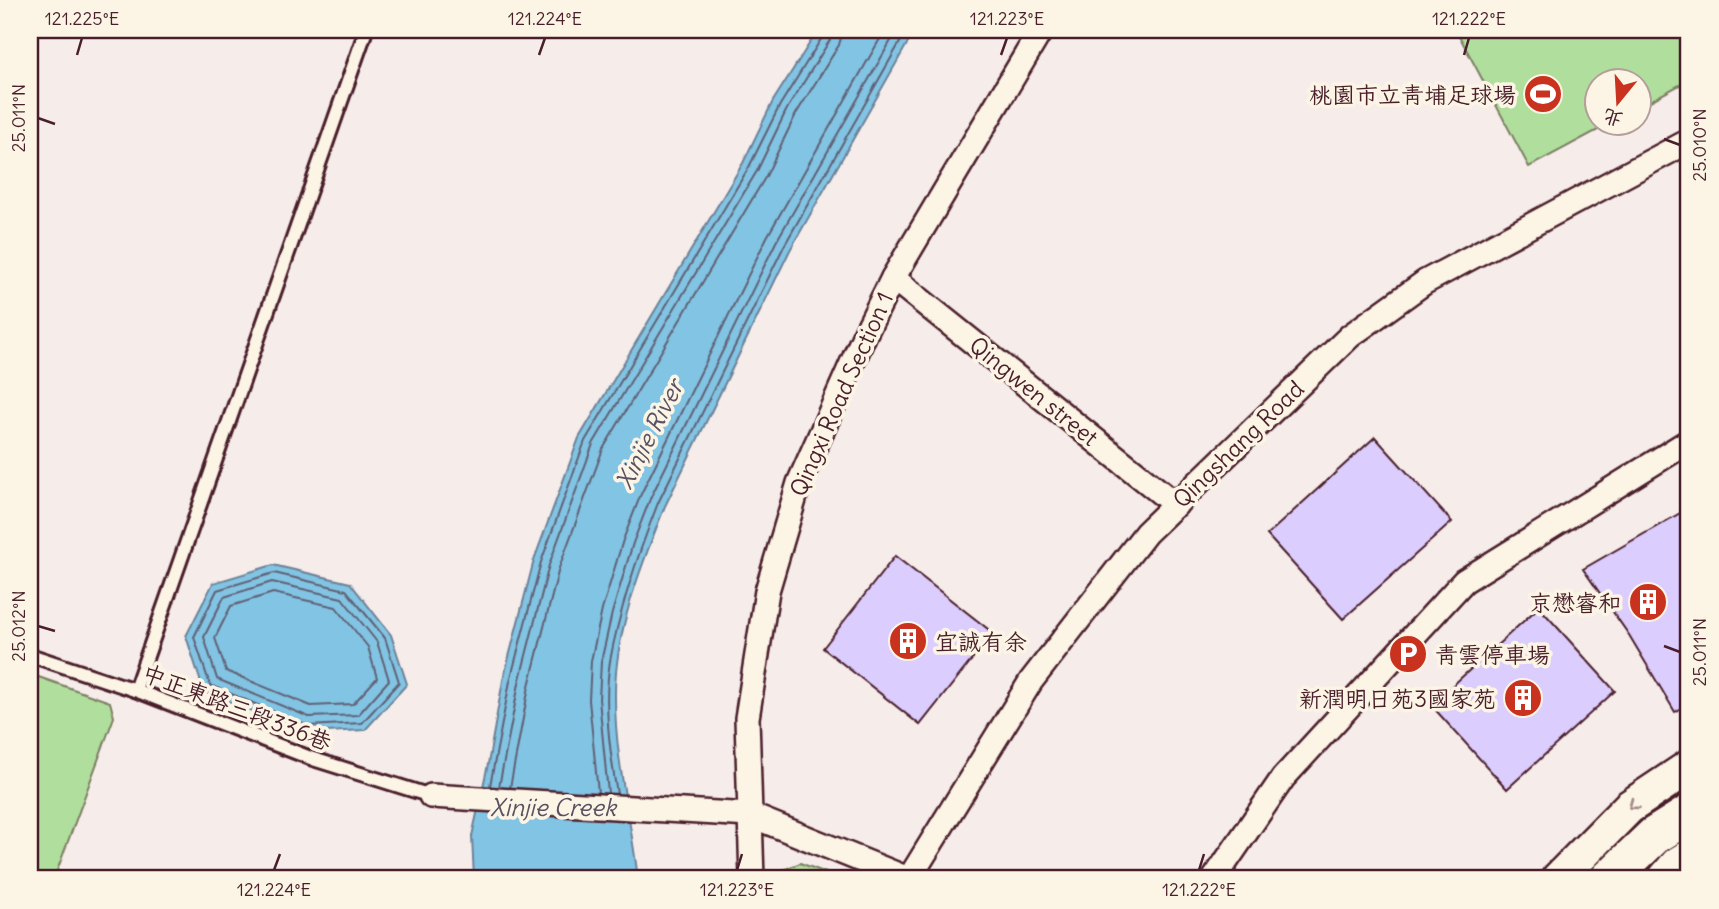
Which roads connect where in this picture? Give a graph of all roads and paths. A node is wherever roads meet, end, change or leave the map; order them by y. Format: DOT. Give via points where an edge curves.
graph roads {
  1 [pos="366,30"];
  2 [pos="1041,30"];
  3 [pos="1689,141"];
  4 [pos="893,278"];
  5 [pos="1689,441"];
  6 [pos="1176,505"];
  7 [pos="30,655"];
  8 [pos="135,690"];
  9 [pos="1689,767"];
  10 [pos="431,796"];
  11 [pos="1689,814"];
  12 [pos="750,815"];
  13 [pos="1689,859"];
  14 [pos="752,879"];
  15 [pos="909,879"];
  16 [pos="1214,879"];
  17 [pos="1558,879"];
  18 [pos="1609,879"];
  19 [pos="1667,879"];
  1 -- 8 [label="lane"];
  2 -- 4 [label="street, Qingxi Road Section 1"];
  3 -- 6 [label="street, Qingshang Road" via="1425,282 1350,336"];
  4 -- 6 [label="street, Qingwen street"];
  4 -- 12 [label="street, Qingxi Road Section 1" via="799,484 767,591 747,718"];
  5 -- 16 [label="street" via="1464,581 1283,778"];
  6 -- 15 [label="street, Qingshang Road" via="1146,533 1031,681"];
  7 -- 8 [label="lane, 中正東路三段336巷"];
  8 -- 10 [label="lane, 中正東路三段336巷" via="313,760"];
  9 -- 17 [label="street, one-way" via="1629,807"];
  10 -- 12 [label="street"];
  11 -- 18 [label="main road" via="1654,836"];
  12 -- 14 [label="street, Qingxi Road Section 1"];
  12 -- 15 [label="street"];
  13 -- 19 [label="main road"];
}
